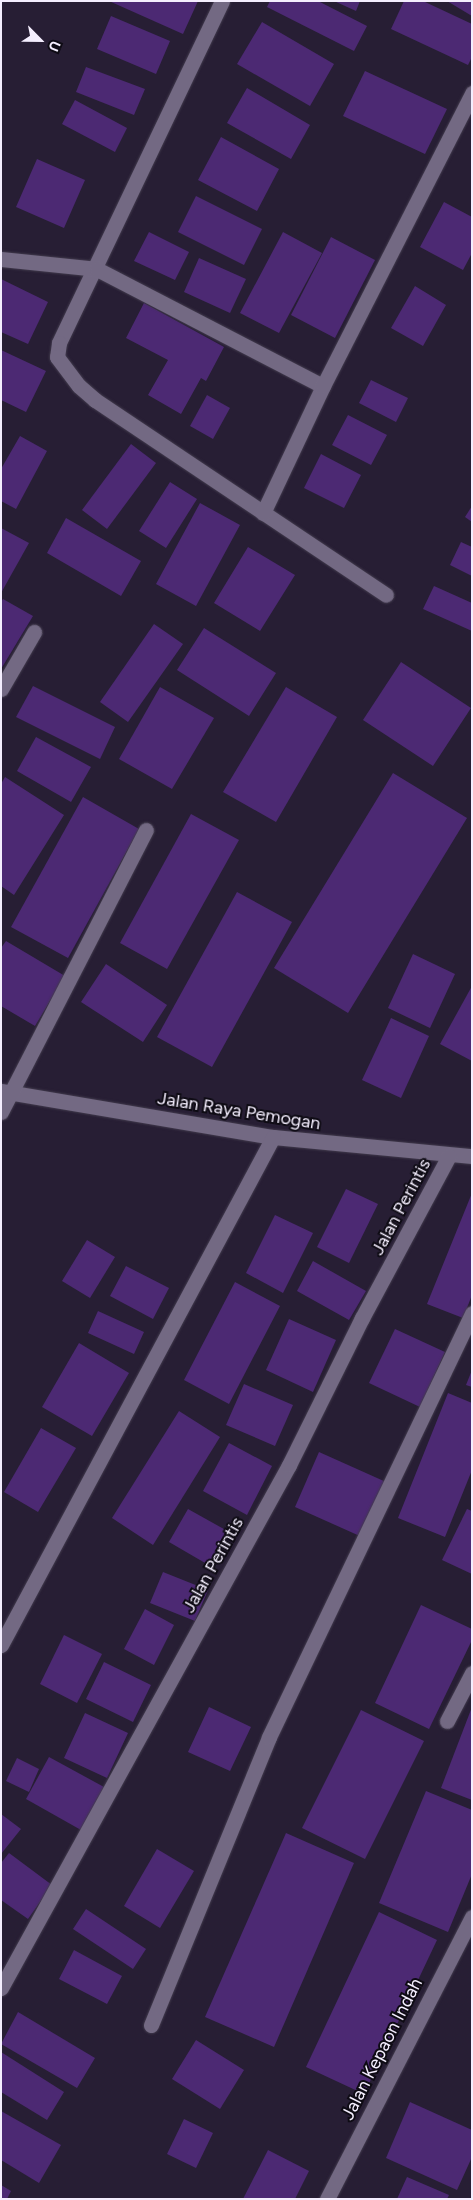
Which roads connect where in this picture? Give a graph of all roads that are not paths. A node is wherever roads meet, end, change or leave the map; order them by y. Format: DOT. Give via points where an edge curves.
graph roads {
  1 [pos="222,1"];
  2 [pos="472,93"];
  3 [pos="1,259"];
  4 [pos="97,269"];
  5 [pos="323,386"];
  6 [pos="263,513"];
  7 [pos="386,595"];
  8 [pos="34,632"];
  9 [pos="1,689"];
  10 [pos="146,830"];
  11 [pos="6,1092"];
  12 [pos="1,1112"];
  13 [pos="273,1137"];
  14 [pos="449,1156"];
  15 [pos="472,1156"];
  16 [pos="472,1313"];
  17 [pos="1,1645"];
  18 [pos="472,1672"];
  19 [pos="446,1721"];
  20 [pos="472,1917"];
  21 [pos="467,1941"];
  22 [pos="1,1988"];
  23 [pos="150,2026"];
  24 [pos="326,2199"];
  1 -- 4 [label="street"];
  2 -- 5 [label="street"];
  3 -- 4 [label="street"];
  4 -- 5 [label="street"];
  4 -- 6 [label="street" via="57,348 57,357 67,372 94,400"];
  5 -- 6 [label="street"];
  6 -- 7 [label="street"];
  8 -- 9 [label="street"];
  10 -- 11 [label="street"];
  11 -- 12 [label="street"];
  11 -- 13 [label="street, Jalan Raya Pemogan"];
  13 -- 14 [label="street, Jalan Raya Pemogan"];
  13 -- 17 [label="street"];
  14 -- 15 [label="street, Jalan Raya Pemogan"];
  14 -- 22 [label="street, Jalan Perintis" via="362,1318 290,1465"];
  16 -- 23 [label="street" via="269,1737"];
  18 -- 19 [label="street"];
  20 -- 21 [label="street, Jalan Kepaon Indah"];
  21 -- 24 [label="street, Jalan Kepaon Indah"];
}
